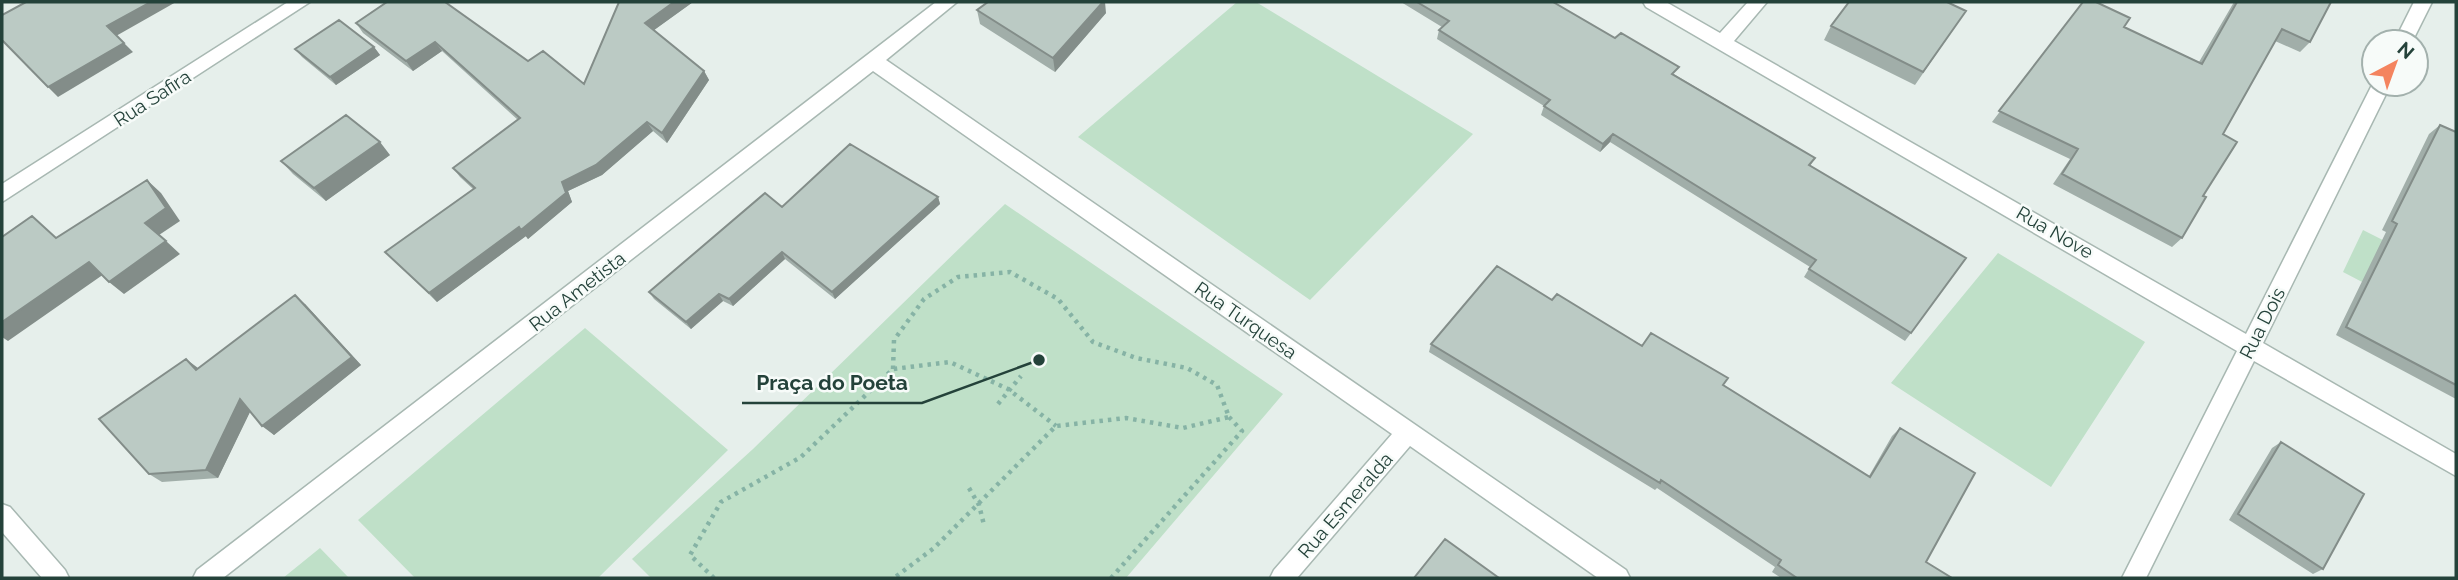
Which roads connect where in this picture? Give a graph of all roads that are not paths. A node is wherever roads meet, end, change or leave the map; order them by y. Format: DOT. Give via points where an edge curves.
graph roads {
  1 [pos="301,2"];
  2 [pos="948,2"];
  3 [pos="1652,2"];
  4 [pos="1758,2"];
  5 [pos="2423,2"];
  6 [pos="2410,28"];
  7 [pos="1723,41"];
  8 [pos="874,62"];
  9 [pos="2375,98"];
  10 [pos="2,194"];
  11 [pos="2251,345"];
  12 [pos="1408,432"];
  13 [pos="2456,466"];
  14 [pos="2,515"];
  15 [pos="2138,570"];
  16 [pos="57,578"];
  17 [pos="205,578"];
  18 [pos="1282,578"];
  19 [pos="1618,578"];
  1 -- 10 [label="street, Rua Safira"];
  2 -- 8 [label="street, Rua Ametista"];
  3 -- 7 [label="street, Rua Nove"];
  4 -- 7 [label="street"];
  5 -- 6 [label="street"];
  7 -- 11 [label="street, Rua Nove"];
  8 -- 12 [label="street, Rua Turquesa"];
  8 -- 17 [label="street, Rua Ametista"];
  9 -- 11 [label="street, Rua Dois"];
  11 -- 13 [label="street, Rua Nove"];
  11 -- 15 [label="street, Rua Dois"];
  12 -- 18 [label="street, Rua Esmeralda"];
  12 -- 19 [label="street, Rua Turquesa"];
  14 -- 16 [label="street"];
}
